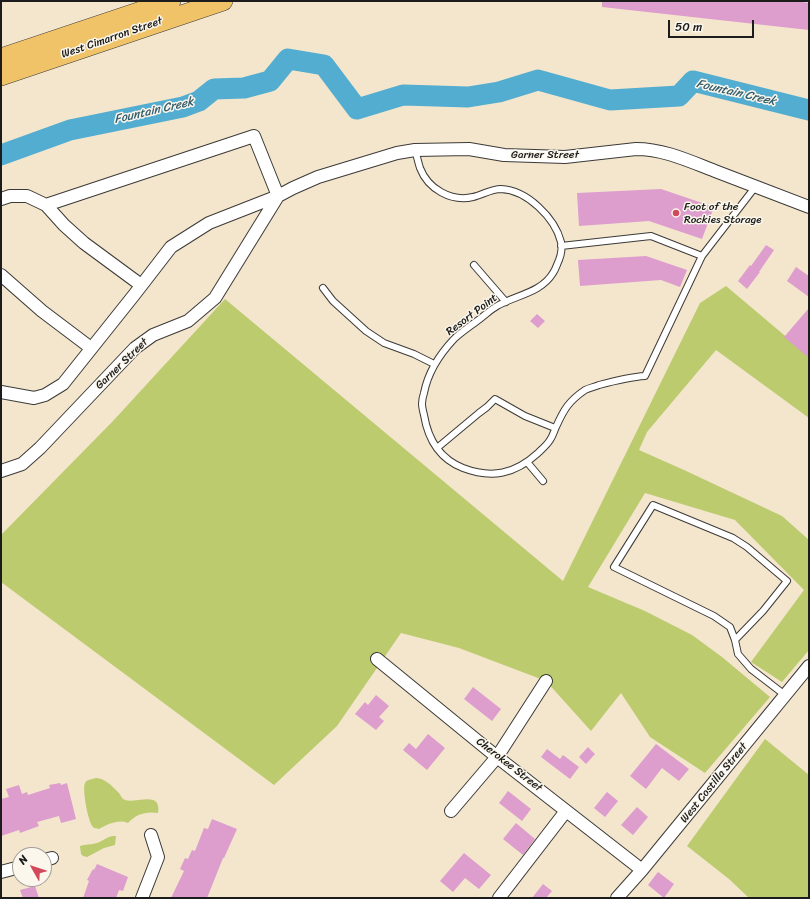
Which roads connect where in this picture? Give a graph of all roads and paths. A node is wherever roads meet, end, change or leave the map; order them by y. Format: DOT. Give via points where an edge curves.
graph roads {
  1 [pos="171,1"];
  2 [pos="223,1"];
  3 [pos="1,58"];
  4 [pos="1,76"];
  5 [pos="415,150"];
  6 [pos="756,186"];
  7 [pos="278,196"];
  8 [pos="1,199"];
  9 [pos="46,204"];
  10 [pos="809,207"];
  11 [pos="561,246"];
  12 [pos="702,256"];
  13 [pos="474,265"];
  14 [pos="1,275"];
  15 [pos="142,285"];
  16 [pos="323,288"];
  17 [pos="506,302"];
  18 [pos="92,348"];
  19 [pos="434,364"];
  20 [pos="1,392"];
  21 [pos="555,428"];
  22 [pos="437,448"];
  23 [pos="527,462"];
  24 [pos="1,471"];
  25 [pos="543,481"];
  26 [pos="735,640"];
  27 [pos="377,659"];
  28 [pos="809,666"];
  29 [pos="546,682"];
  30 [pos="786,695"];
  31 [pos="497,757"];
  32 [pos="451,811"];
  33 [pos="566,811"];
  34 [pos="151,835"];
  35 [pos="12,869"];
  36 [pos="642,870"];
  37 [pos="1,872"];
  38 [pos="142,898"];
  39 [pos="499,898"];
  40 [pos="617,898"];
  1 -- 3 [label="highway, West Cimarron Street"];
  2 -- 4 [label="highway, West Cimarron Street"];
  5 -- 6 [label="street, Garner Street" via="470,149 504,154 565,157 647,149 667,153"];
  5 -- 7 [label="street, Garner Street" via="318,177"];
  5 -- 11 [label="lane" via="425,177 445,195 463,199 501,189 521,194 544,212 553,223"];
  6 -- 10 [label="street, Garner Street"];
  6 -- 12 [label="lane, Resort Point"];
  7 -- 9 [label="street" via="254,136"];
  7 -- 15 [label="street" via="209,223 171,247"];
  7 -- 24 [label="street, Garner Street" via="215,298 188,321 153,335 135,348 40,448 22,464"];
  8 -- 9 [label="street" via="27,196"];
  9 -- 15 [label="street" via="84,243"];
  11 -- 12 [label="lane" via="651,236"];
  11 -- 17 [label="lane, Resort Point" via="560,257 553,274 530,293"];
  12 -- 21 [label="lane, Resort Point" via="645,376 614,381 588,389 565,408"];
  13 -- 17 [label="lane"];
  14 -- 18 [label="street" via="42,311"];
  15 -- 18 [label="street"];
  16 -- 19 [label="lane" via="333,301 366,331 384,343"];
  17 -- 19 [label="lane, Resort Point" via="455,338"];
  18 -- 20 [label="street" via="63,384 44,395 34,398"];
  19 -- 22 [label="lane, Resort Point" via="425,387 422,404 425,423"];
  21 -- 22 [label="lane" via="525,416 495,399"];
  21 -- 23 [label="lane, Resort Point" via="551,440"];
  22 -- 23 [label="lane, Resort Point" via="455,464 479,473 506,472"];
  23 -- 25 [label="lane"];
  26 -- 26 [label="lane" via="730,627 714,616 614,567 653,505 733,538 788,581"];
  26 -- 30 [label="lane" via="738,654 742,659"];
  27 -- 31 [label="street, Cherokee Street"];
  28 -- 30 [label="street, West Costilla Street"];
  29 -- 31 [label="street"];
  30 -- 36 [label="street, West Costilla Street"];
  31 -- 32 [label="street"];
  31 -- 33 [label="street, Cherokee Street"];
  33 -- 36 [label="street, Cherokee Street"];
  33 -- 39 [label="street"];
  34 -- 38 [label="street" via="158,857"];
  35 -- 37 [label="street"];
  36 -- 40 [label="street, West Costilla Street"];
}
